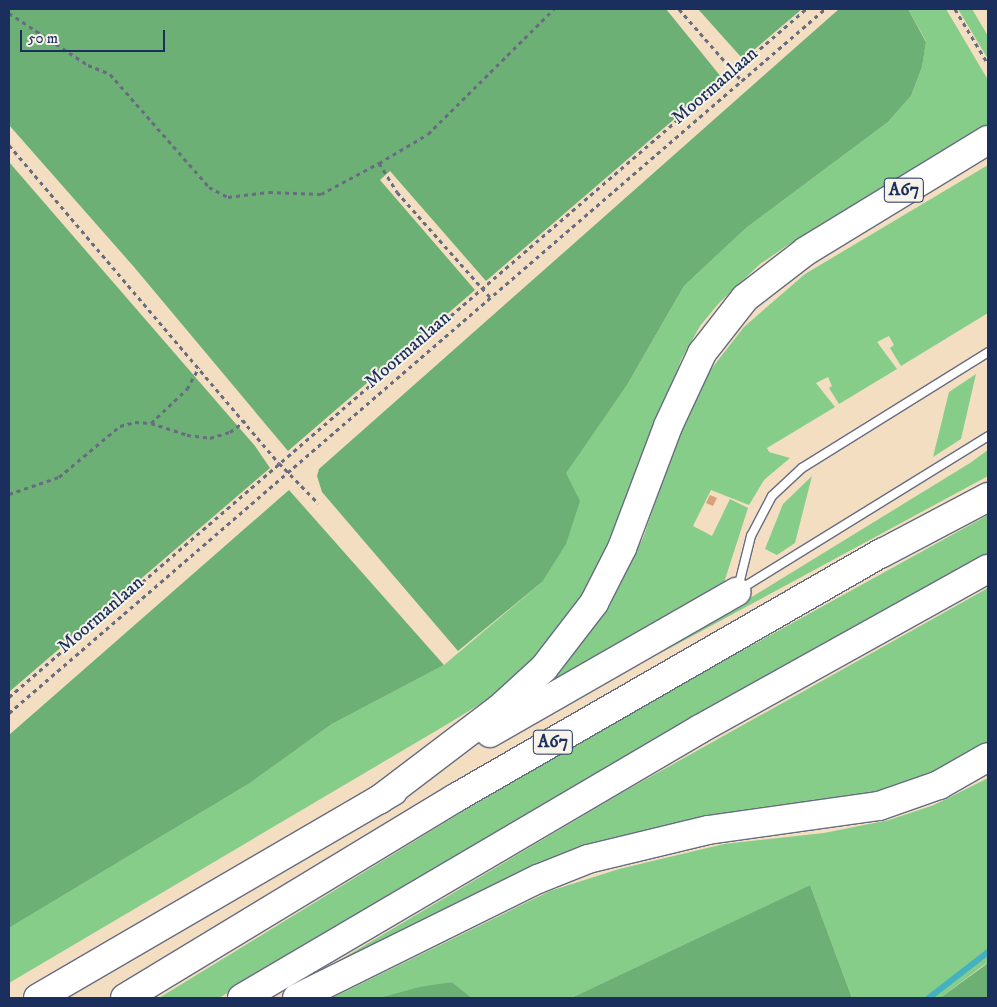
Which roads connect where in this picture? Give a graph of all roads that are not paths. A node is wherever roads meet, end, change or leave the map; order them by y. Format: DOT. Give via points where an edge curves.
graph roads {
  1 [pos="988,140"];
  2 [pos="988,352"];
  3 [pos="988,436"];
  4 [pos="988,496"];
  5 [pos="988,569"];
  6 [pos="736,592"];
  7 [pos="988,757"];
  8 [pos="379,800"];
  9 [pos="38,998"];
  10 [pos="124,998"];
  11 [pos="242,998"];
  12 [pos="297,998"];
  1 -- 8 [label="highway, A67" via="806,251 745,298 702,353 668,426 622,548 594,603 579,624 544,668 499,709"];
  2 -- 6 [label="lane" via="802,468 772,496 751,536"];
  3 -- 6 [label="lane, A67"];
  4 -- 10 [label="highway, A67" via="882,553 457,797"];
  5 -- 11 [label="highway" via="691,734"];
  6 -- 8 [label="highway, A67"];
  7 -- 12 [label="highway" via="939,785 879,806 708,830 588,859 538,879"];
  8 -- 9 [label="highway, A67"];
}
